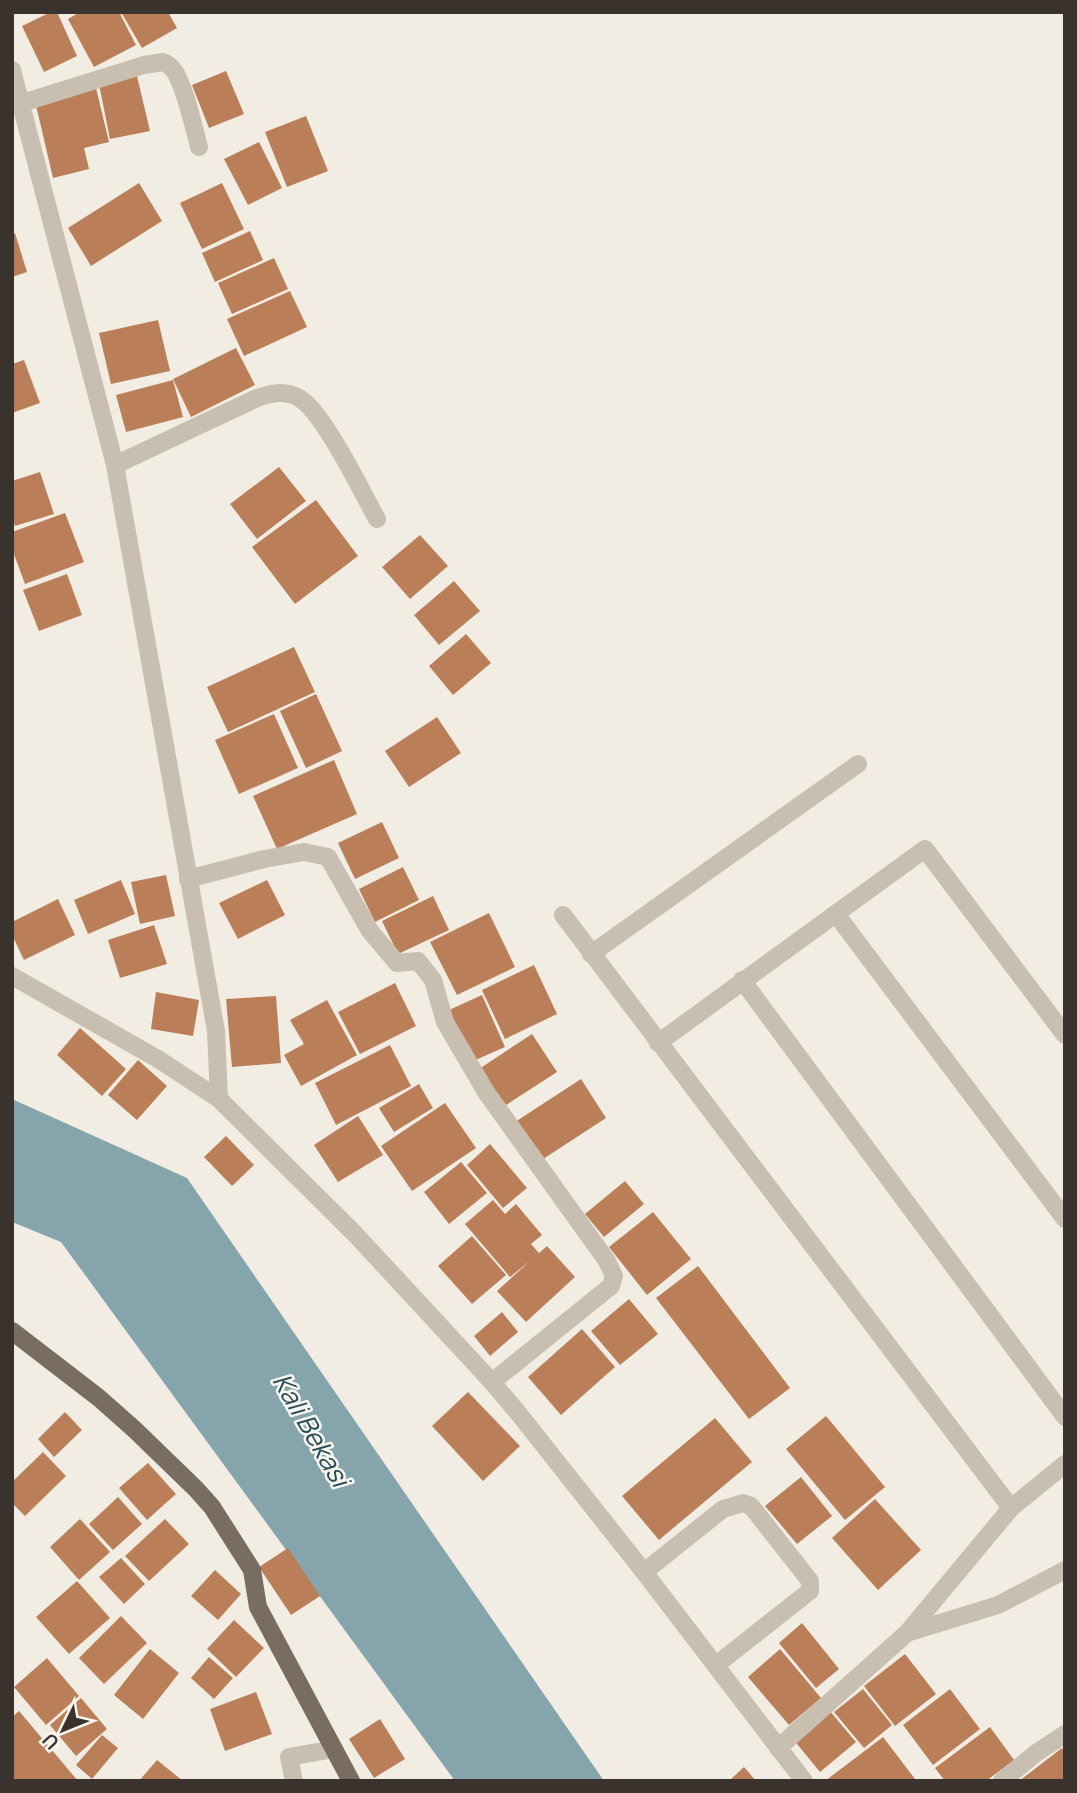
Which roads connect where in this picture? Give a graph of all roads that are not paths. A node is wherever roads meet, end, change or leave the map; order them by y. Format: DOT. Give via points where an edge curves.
graph roads {
  1 [pos="12,71"];
  2 [pos="22,103"];
  3 [pos="199,147"];
  4 [pos="115,465"];
  5 [pos="377,519"];
  6 [pos="858,764"];
  7 [pos="188,879"];
  8 [pos="836,914"];
  9 [pos="563,915"];
  10 [pos="591,954"];
  11 [pos="12,976"];
  12 [pos="742,980"];
  13 [pos="1065,1035"];
  14 [pos="658,1042"];
  15 [pos="219,1099"];
  16 [pos="1065,1219"];
  17 [pos="12,1331"];
  18 [pos="492,1382"];
  19 [pos="1065,1417"];
  20 [pos="1065,1464"];
  21 [pos="1011,1508"];
  22 [pos="1065,1570"];
  23 [pos="645,1572"];
  24 [pos="907,1633"];
  25 [pos="716,1665"];
  26 [pos="1065,1734"];
  27 [pos="778,1748"];
  28 [pos="334,1749"];
  29 [pos="294,1781"];
  30 [pos="351,1781"];
  31 [pos="804,1781"];
  32 [pos="1002,1781"];
  1 -- 2 [label="street"];
  2 -- 3 [label="street" via="163,62 176,75"];
  2 -- 4 [label="street"];
  4 -- 5 [label="street" via="257,398 283,393 310,406"];
  4 -- 7 [label="street"];
  6 -- 10 [label="street"];
  7 -- 15 [label="street" via="216,1031"];
  7 -- 18 [label="street" via="304,852 328,857 370,931 397,963 418,961 433,980 445,1022 486,1092 607,1261 614,1276 611,1286"];
  8 -- 12 [label="street"];
  8 -- 13 [label="street" via="925,849"];
  8 -- 16 [label="street"];
  9 -- 10 [label="street"];
  10 -- 14 [label="street"];
  11 -- 15 [label="street"];
  12 -- 14 [label="street"];
  12 -- 19 [label="street"];
  14 -- 21 [label="street"];
  15 -- 18 [label="street" via="355,1234"];
  17 -- 28 [label="main road" via="99,1398 212,1507 252,1570 258,1607"];
  18 -- 23 [label="street"];
  20 -- 21 [label="street"];
  21 -- 24 [label="street"];
  22 -- 24 [label="street" via="998,1605"];
  23 -- 25 [label="street"];
  23 -- 25 [label="street" via="723,1509 743,1503 751,1506 801,1568 810,1581 810,1591"];
  24 -- 27 [label="street"];
  25 -- 27 [label="street"];
  26 -- 32 [label="street"];
  27 -- 31 [label="street"];
  28 -- 29 [label="street" via="289,1757"];
  28 -- 30 [label="main road"];
}
